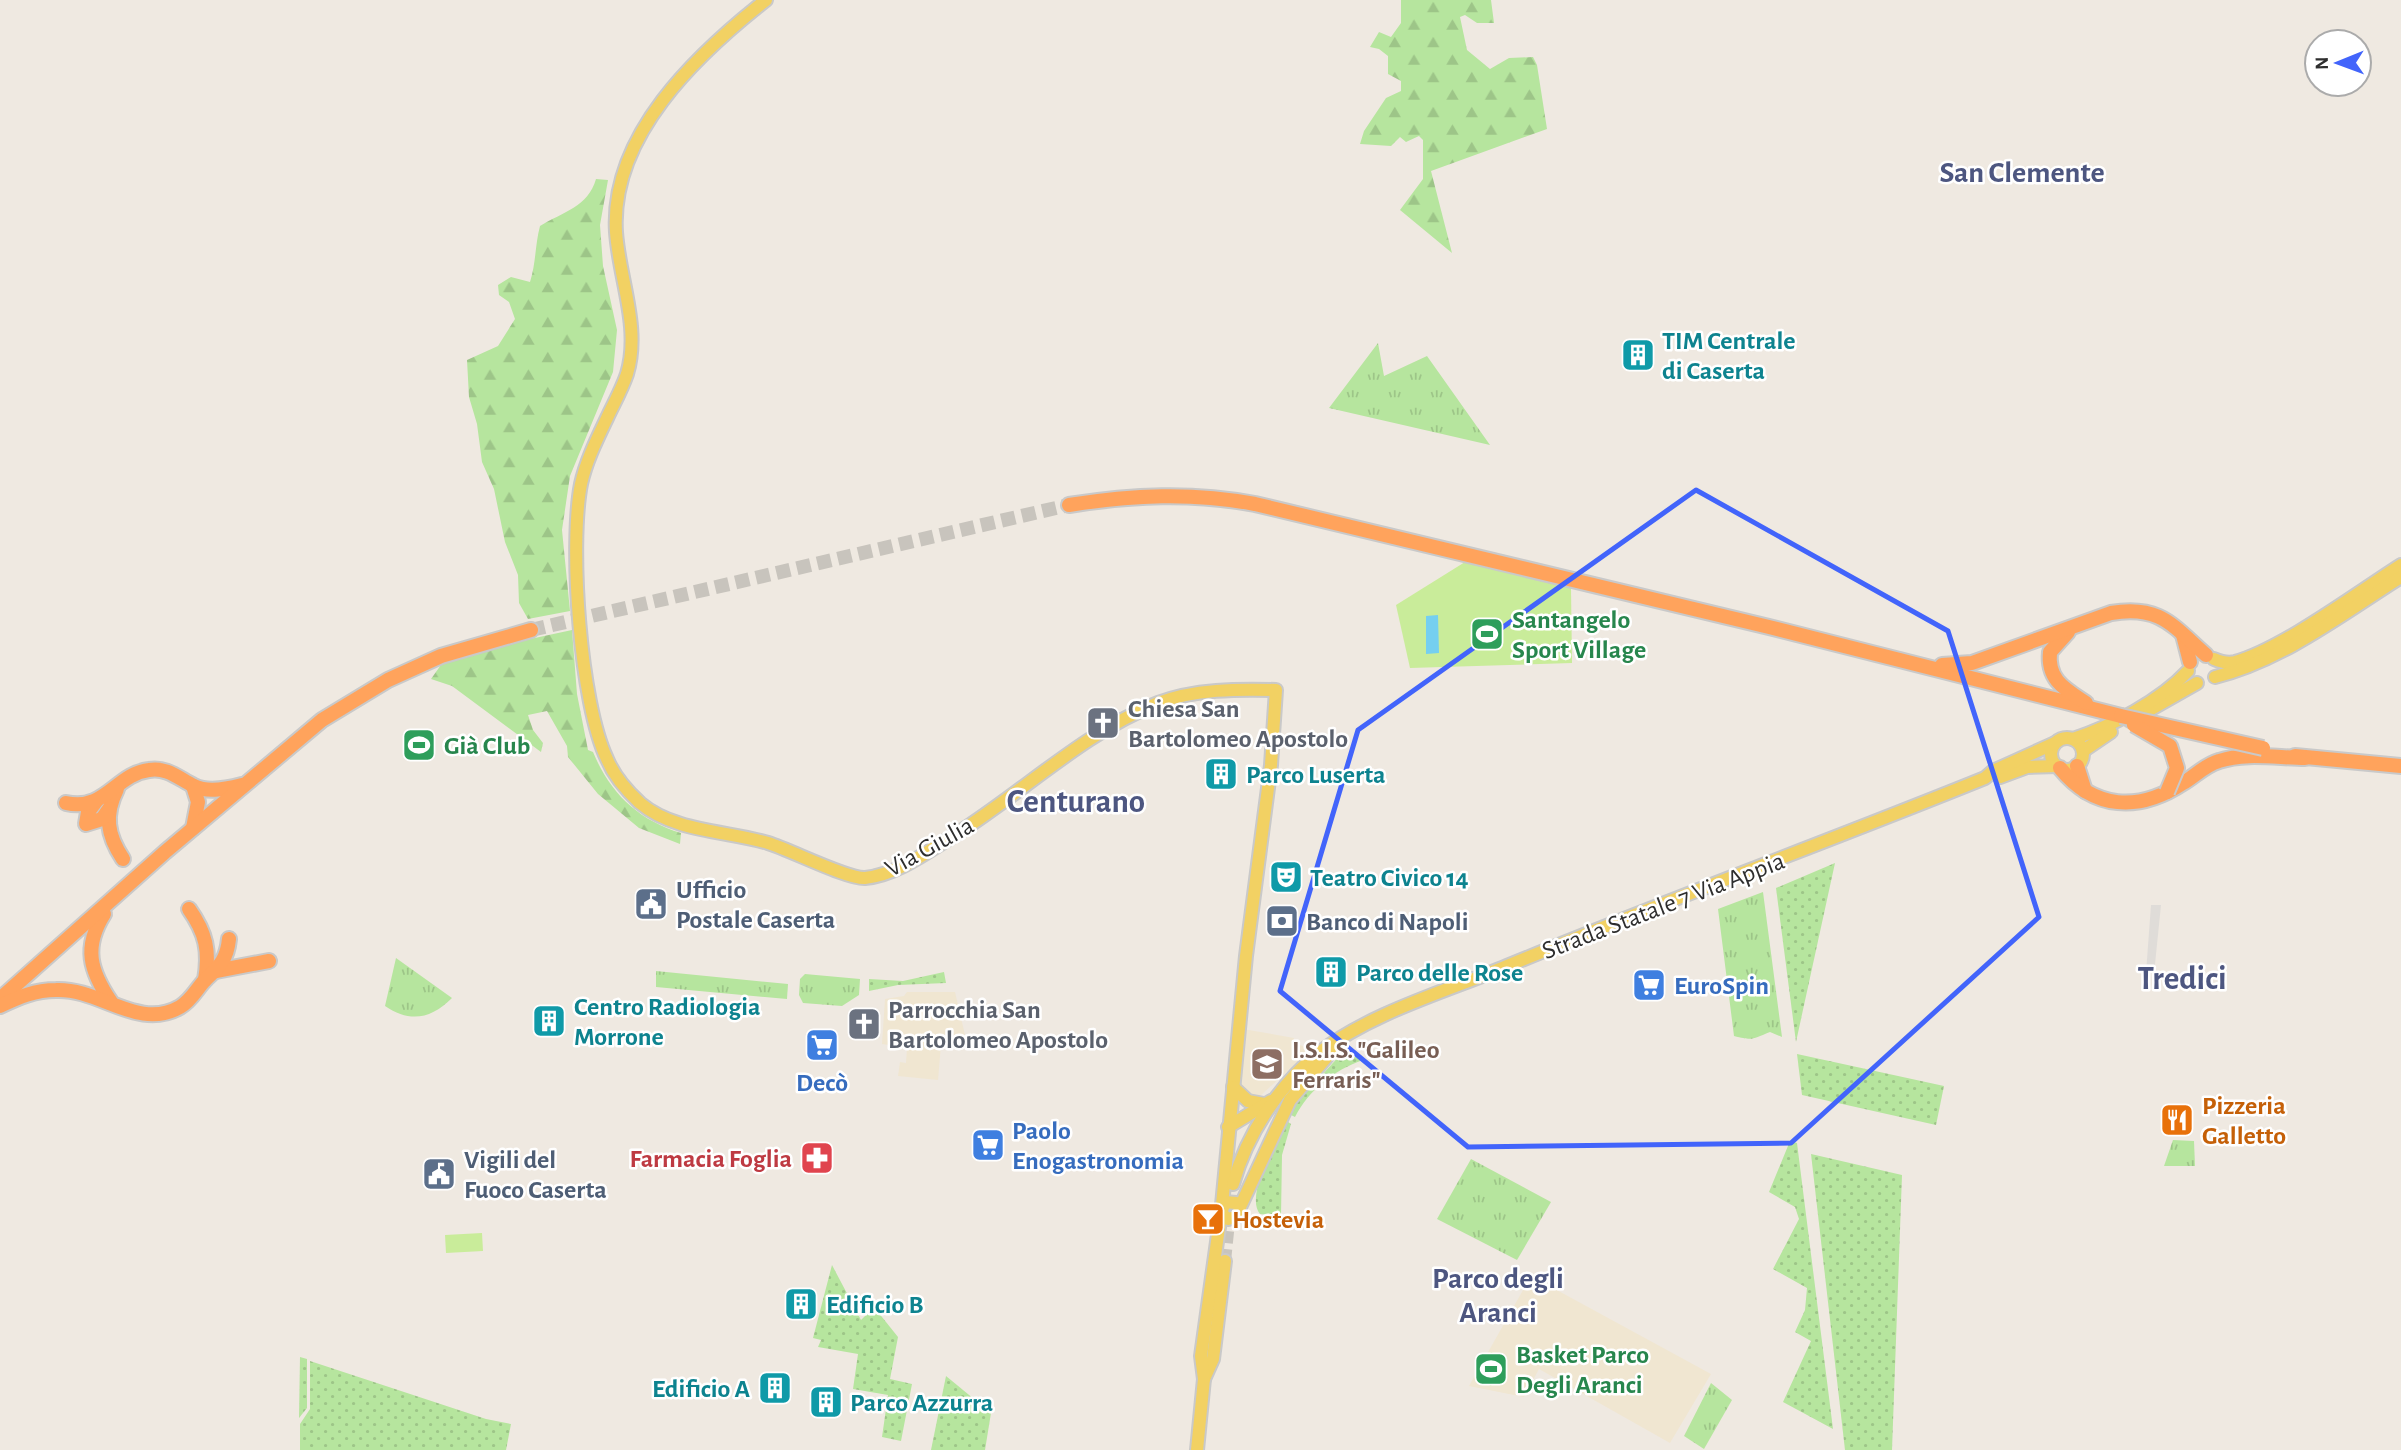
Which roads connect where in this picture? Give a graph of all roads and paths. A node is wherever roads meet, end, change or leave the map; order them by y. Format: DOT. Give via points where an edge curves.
graph roads {
  1 [pos="766,0"];
  2 [pos="1069,505"];
  3 [pos="2401,565"];
  4 [pos="2401,577"];
  5 [pos="2074,626"];
  6 [pos="2176,627"];
  7 [pos="531,630"];
  8 [pos="2210,657"];
  9 [pos="1931,666"];
  10 [pos="2189,667"];
  11 [pos="2215,677"];
  12 [pos="2197,683"];
  13 [pos="2096,709"];
  14 [pos="2121,716"];
  15 [pos="2073,739"];
  16 [pos="2055,743"];
  17 [pos="2082,751"];
  18 [pos="2262,753"];
  19 [pos="2077,766"];
  20 [pos="2401,766"];
  21 [pos="2059,767"];
  22 [pos="1985,778"];
  23 [pos="244,785"];
  24 [pos="193,786"];
  25 [pos="117,789"];
  26 [pos="2166,792"];
  27 [pos="2086,793"];
  28 [pos="97,800"];
  29 [pos="66,803"];
  30 [pos="109,809"];
  31 [pos="192,829"];
  32 [pos="123,859"];
  33 [pos="116,897"];
  34 [pos="189,909"];
  35 [pos="269,961"];
  36 [pos="210,971"];
  37 [pos="0,999"];
  38 [pos="111,1002"];
  39 [pos="0,1006"];
  40 [pos="1342,1037"];
  41 [pos="1233,1087"];
  42 [pos="1269,1102"];
  43 [pos="1228,1127"];
  44 [pos="1233,1184"];
  45 [pos="1225,1212"];
  46 [pos="1225,1261"];
  47 [pos="1203,1379"];
  48 [pos="1197,1450"];
  1 -- 41 [label="main road, Via Giulia" via="712,48 656,111 636,143 618,194 619,265 631,322 628,371 591,453 575,527 584,647 598,737 617,778 650,811 678,823 795,850 852,877 866,878 918,858 1110,727 1160,702 1234,690 1276,690"];
  2 -- 9 [label="highway" via="1134,496 1233,500"];
  3 -- 8 [label="main road, Strada Statale 7 Via Appia" via="2274,644 2236,662"];
  4 -- 11 [label="main road" via="2292,645"];
  5 -- 6 [label="highway" via="2126,610 2151,611"];
  5 -- 9 [label="highway" via="1972,663"];
  5 -- 13 [label="highway" via="2054,644 2051,673 2065,690"];
  6 -- 8 [label="highway"];
  6 -- 10 [label="highway"];
  7 -- 23 [label="highway" via="441,656 388,680 322,720"];
  8 -- 10 [label="main road, Strada Statale 7 Via Appia" via="2198,655"];
  8 -- 11 [label="main road" via="2218,668"];
  9 -- 13 [label="highway"];
  10 -- 12 [label="main road"];
  10 -- 15 [label="main road, Strada Statale 7 Via Appia" via="2165,692"];
  11 -- 12 [label="main road"];
  12 -- 17 [label="main road"];
  13 -- 14 [label="highway"];
  14 -- 18 [label="highway, bridge"];
  14 -- 26 [label="highway, bridge" via="2170,746 2177,768"];
  15 -- 16 [label="main road, Strada Statale 7 Via Appia"];
  15 -- 17 [label="main road"];
  16 -- 21 [label="main road" via="2051,755"];
  16 -- 22 [label="main road, Strada Statale 7 Via Appia"];
  17 -- 19 [label="main road"];
  18 -- 20 [label="highway"];
  18 -- 26 [label="highway" via="2219,761"];
  19 -- 21 [label="main road, Strada Statale 7 Via Appia"];
  19 -- 27 [label="highway"];
  21 -- 22 [label="main road, Strada Statale 7 Via Appia" via="2027,768"];
  21 -- 27 [label="highway"];
  22 -- 40 [label="main road, Strada Statale 7 Via Appia" via="1555,946"];
  23 -- 24 [label="highway" via="226,789"];
  23 -- 31 [label="highway"];
  24 -- 25 [label="highway" via="162,769 131,776"];
  24 -- 31 [label="highway" via="198,802"];
  25 -- 28 [label="highway"];
  25 -- 30 [label="highway"];
  26 -- 27 [label="highway" via="2146,802 2123,804"];
  28 -- 29 [label="highway"];
  28 -- 30 [label="highway" via="86,824 102,819"];
  30 -- 32 [label="highway" via="112,842"];
  31 -- 33 [label="highway"];
  33 -- 37 [label="highway"];
  33 -- 38 [label="highway" via="94,930 89,954 93,973"];
  34 -- 36 [label="highway" via="204,934"];
  35 -- 36 [label="highway"];
  36 -- 38 [label="highway" via="181,1006 163,1013 131,1012"];
  38 -- 39 [label="highway" via="58,989 29,992"];
  40 -- 42 [label="main road, Strada Statale 7 Via Appia" via="1307,1063"];
  40 -- 45 [label="main road, Strada Statale 7 Via Appia" via="1290,1100 1240,1207 1230,1201"];
  41 -- 42 [label="main road" via="1248,1101"];
  41 -- 43 [label="main road"];
  42 -- 43 [label="main road"];
  42 -- 44 [label="main road, Strada Statale 7 Via Appia"];
  43 -- 45 [label="main road"];
  45 -- 47 [label="main road" via="1215,1248 1201,1356"];
  46 -- 47 [label="main road" via="1213,1359"];
  47 -- 48 [label="main road"];
}
